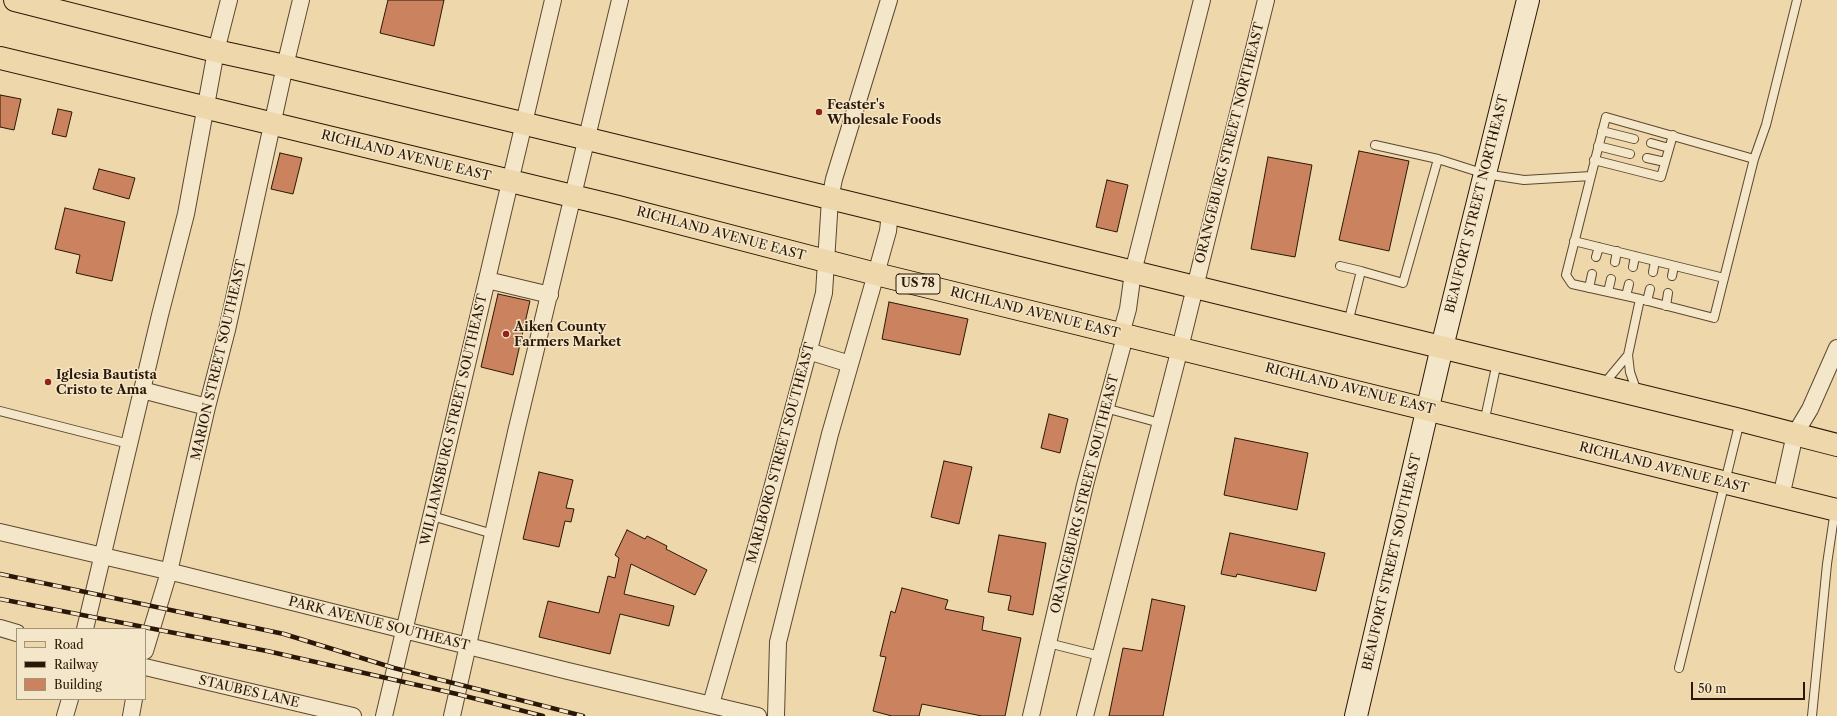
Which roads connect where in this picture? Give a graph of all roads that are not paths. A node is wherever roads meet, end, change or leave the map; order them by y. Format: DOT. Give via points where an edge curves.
graph roads {
  1 [pos="16,0"];
  2 [pos="229,0"];
  3 [pos="301,0"];
  4 [pos="553,0"];
  5 [pos="620,0"];
  6 [pos="890,0"];
  7 [pos="1202,0"];
  8 [pos="1266,0"];
  9 [pos="1528,0"];
  10 [pos="1797,0"];
  11 [pos="216,51"];
  12 [pos="0,58"];
  13 [pos="285,66"];
  14 [pos="206,108"];
  15 [pos="273,124"];
  16 [pos="523,124"];
  17 [pos="1602,131"];
  18 [pos="1673,135"];
  19 [pos="588,139"];
  20 [pos="1634,139"];
  21 [pos="1651,143"];
  22 [pos="1375,145"];
  23 [pos="1598,146"];
  24 [pos="1669,148"];
  25 [pos="1630,154"];
  26 [pos="1647,158"];
  27 [pos="1438,159"];
  28 [pos="1754,159"];
  29 [pos="1594,160"];
  30 [pos="1665,162"];
  31 [pos="1485,174"];
  32 [pos="1590,176"];
  33 [pos="510,182"];
  34 [pos="574,196"];
  35 [pos="830,199"];
  36 [pos="890,213"];
  37 [pos="1574,240"];
  38 [pos="1599,247"];
  39 [pos="1617,251"];
  40 [pos="1635,256"];
  41 [pos="1596,257"];
  42 [pos="826,261"];
  43 [pos="1655,261"];
  44 [pos="1615,262"];
  45 [pos="1340,266"];
  46 [pos="1674,266"];
  47 [pos="1633,267"];
  48 [pos="1361,271"];
  49 [pos="1134,272"];
  50 [pos="1653,272"];
  51 [pos="876,274"];
  52 [pos="1592,274"];
  53 [pos="1672,276"];
  54 [pos="1724,278"];
  55 [pos="1611,279"];
  56 [pos="487,280"];
  57 [pos="1629,284"];
  58 [pos="1194,287"];
  59 [pos="1589,288"];
  60 [pos="1650,289"];
  61 [pos="1608,292"];
  62 [pos="1668,293"];
  63 [pos="550,295"];
  64 [pos="1626,296"];
  65 [pos="1643,300"];
  66 [pos="1666,306"];
  67 [pos="1347,324"];
  68 [pos="1121,334"];
  69 [pos="1442,347"];
  70 [pos="1180,348"];
  71 [pos="1837,348"];
  72 [pos="808,351"];
  73 [pos="1628,355"];
  74 [pos="1498,361"];
  75 [pos="850,364"];
  76 [pos="1833,369"];
  77 [pos="1602,386"];
  78 [pos="142,390"];
  79 [pos="1638,395"];
  80 [pos="207,407"];
  81 [pos="1105,408"];
  82 [pos="1428,408"];
  83 [pos="0,411"];
  84 [pos="1740,420"];
  85 [pos="1160,424"];
  86 [pos="1484,424"];
  87 [pos="1795,434"];
  88 [pos="129,444"];
  89 [pos="1837,445"];
  90 [pos="1724,483"];
  91 [pos="1781,497"];
  92 [pos="1836,509"];
  93 [pos="432,516"];
  94 [pos="0,532"];
  95 [pos="494,534"];
  96 [pos="102,556"];
  97 [pos="169,572"];
  98 [pos="0,628"];
  99 [pos="85,628"];
  100 [pos="404,629"];
  101 [pos="16,633"];
  102 [pos="1048,643"];
  103 [pos="469,645"];
  104 [pos="146,649"];
  105 [pos="1100,656"];
  106 [pos="146,667"];
  107 [pos="1679,668"];
  108 [pos="70,700"];
  109 [pos="134,700"];
  110 [pos="711,704"];
  111 [pos="66,716"];
  112 [pos="131,716"];
  113 [pos="353,716"];
  114 [pos="384,716"];
  115 [pos="452,716"];
  116 [pos="758,716"];
  117 [pos="776,716"];
  118 [pos="1031,716"];
  119 [pos="1085,716"];
  120 [pos="1356,716"];
  121 [pos="1812,716"];
  1 -- 11 [label="main road"];
  2 -- 11 [label="street"];
  3 -- 13 [label="street, MARION STREET SOUTHEAST"];
  4 -- 16 [label="street, WILLIAMSBURG STREET SOUTHEAST"];
  5 -- 19 [label="street"];
  6 -- 35 [label="street, MARLBORO STREET SOUTHEAST"];
  7 -- 49 [label="street"];
  8 -- 58 [label="street, ORANGEBURG STREET NORTHEAST"];
  9 -- 31 [label="street, BEAUFORT STREET NORTHEAST"];
  10 -- 28 [label="lane" via="1766,125"];
  11 -- 13 [label="main road"];
  11 -- 14 [label="street"];
  12 -- 14 [label="main road, RICHLAND AVENUE EAST / US 78"];
  13 -- 15 [label="street, MARION STREET SOUTHEAST"];
  13 -- 16 [label="main road"];
  14 -- 15 [label="main road, RICHLAND AVENUE EAST / US 78"];
  14 -- 78 [label="street" via="186,214"];
  15 -- 33 [label="main road, RICHLAND AVENUE EAST / US 78"];
  15 -- 80 [label="street, MARION STREET SOUTHEAST"];
  16 -- 19 [label="main road"];
  16 -- 33 [label="street, WILLIAMSBURG STREET SOUTHEAST"];
  17 -- 18 [label="lane" via="1606,117"];
  17 -- 20 [label="lane"];
  17 -- 23 [label="lane"];
  18 -- 24 [label="lane"];
  18 -- 28 [label="lane"];
  19 -- 34 [label="street"];
  19 -- 35 [label="main road"];
  21 -- 24 [label="lane"];
  22 -- 27 [label="lane"];
  23 -- 25 [label="lane"];
  23 -- 29 [label="lane"];
  24 -- 30 [label="lane"];
  26 -- 30 [label="lane"];
  27 -- 31 [label="lane"];
  27 -- 48 [label="lane" via="1403,283"];
  28 -- 54 [label="lane"];
  29 -- 30 [label="lane" via="1661,177"];
  29 -- 32 [label="lane"];
  31 -- 32 [label="lane" via="1524,180"];
  31 -- 69 [label="street, BEAUFORT STREET NORTHEAST"];
  32 -- 37 [label="lane"];
  33 -- 34 [label="main road, RICHLAND AVENUE EAST / US 78"];
  33 -- 56 [label="street, WILLIAMSBURG STREET SOUTHEAST"];
  34 -- 42 [label="main road, RICHLAND AVENUE EAST / US 78"];
  34 -- 63 [label="street"];
  35 -- 36 [label="main road"];
  35 -- 42 [label="street, MARLBORO STREET SOUTHEAST"];
  36 -- 49 [label="main road"];
  36 -- 51 [label="street" via="888,231"];
  37 -- 38 [label="lane"];
  37 -- 59 [label="lane" via="1566,275 1572,284"];
  38 -- 39 [label="lane"];
  38 -- 41 [label="lane"];
  39 -- 40 [label="lane"];
  39 -- 44 [label="lane"];
  40 -- 43 [label="lane"];
  40 -- 47 [label="lane"];
  42 -- 51 [label="main road, RICHLAND AVENUE EAST / US 78"];
  42 -- 72 [label="street, MARLBORO STREET SOUTHEAST" via="824,293"];
  43 -- 46 [label="lane"];
  43 -- 50 [label="lane"];
  45 -- 48 [label="lane"];
  46 -- 53 [label="lane"];
  46 -- 54 [label="lane"];
  48 -- 67 [label="lane"];
  49 -- 58 [label="main road"];
  49 -- 68 [label="street, ORANGEBURG STREET SOUTHEAST"];
  51 -- 68 [label="main road, RICHLAND AVENUE EAST / US 78"];
  51 -- 75 [label="street"];
  52 -- 59 [label="lane"];
  54 -- 66 [label="lane" via="1714,318"];
  55 -- 61 [label="lane"];
  56 -- 63 [label="street"];
  56 -- 93 [label="street, WILLIAMSBURG STREET SOUTHEAST"];
  57 -- 64 [label="lane"];
  58 -- 67 [label="main road"];
  58 -- 70 [label="street, ORANGEBURG STREET NORTHEAST"];
  59 -- 61 [label="lane"];
  60 -- 65 [label="lane"];
  61 -- 64 [label="lane"];
  62 -- 66 [label="lane"];
  63 -- 95 [label="street"];
  64 -- 65 [label="lane"];
  65 -- 66 [label="lane"];
  65 -- 73 [label="lane"];
  67 -- 69 [label="main road"];
  68 -- 70 [label="main road, RICHLAND AVENUE EAST / US 78"];
  68 -- 81 [label="street, ORANGEBURG STREET SOUTHEAST" via="1124,340"];
  69 -- 74 [label="main road"];
  69 -- 82 [label="street, BEAUFORT STREET NORTHEAST"];
  70 -- 82 [label="main road, RICHLAND AVENUE EAST / US 78"];
  70 -- 85 [label="street"];
  71 -- 76 [label="street"];
  72 -- 75 [label="street"];
  72 -- 110 [label="street, MARLBORO STREET SOUTHEAST"];
  73 -- 77 [label="lane"];
  73 -- 79 [label="lane" via="1630,372"];
  74 -- 77 [label="main road"];
  74 -- 86 [label="lane"];
  75 -- 117 [label="street" via="778,642"];
  76 -- 87 [label="street"];
  77 -- 79 [label="main road"];
  78 -- 80 [label="street"];
  78 -- 88 [label="street"];
  79 -- 84 [label="main road"];
  80 -- 97 [label="street, MARION STREET SOUTHEAST"];
  81 -- 85 [label="lane"];
  81 -- 102 [label="street, ORANGEBURG STREET SOUTHEAST"];
  82 -- 86 [label="main road, RICHLAND AVENUE EAST / US 78"];
  82 -- 120 [label="street, BEAUFORT STREET SOUTHEAST"];
  83 -- 88 [label="lane"];
  84 -- 87 [label="main road"];
  84 -- 90 [label="lane"];
  85 -- 105 [label="street"];
  86 -- 90 [label="main road, RICHLAND AVENUE EAST / US 78"];
  87 -- 89 [label="main road"];
  87 -- 91 [label="street"];
  88 -- 96 [label="street"];
  90 -- 91 [label="main road, RICHLAND AVENUE EAST / US 78"];
  90 -- 107 [label="lane"];
  91 -- 92 [label="main road, RICHLAND AVENUE EAST / US 78"];
  92 -- 121 [label="lane" via="1827,564"];
  93 -- 95 [label="lane"];
  93 -- 100 [label="street, WILLIAMSBURG STREET SOUTHEAST"];
  94 -- 96 [label="street, PARK AVENUE SOUTHEAST"];
  95 -- 103 [label="street"];
  96 -- 97 [label="street, PARK AVENUE SOUTHEAST"];
  96 -- 99 [label="street"];
  97 -- 100 [label="street, PARK AVENUE SOUTHEAST"];
  97 -- 104 [label="street, MARION STREET SOUTHEAST"];
  98 -- 101 [label="street"];
  100 -- 103 [label="street, PARK AVENUE SOUTHEAST"];
  100 -- 114 [label="street, WILLIAMSBURG STREET SOUTHEAST"];
  102 -- 105 [label="lane"];
  102 -- 118 [label="street, ORANGEBURG STREET SOUTHEAST"];
  103 -- 110 [label="street, PARK AVENUE SOUTHEAST"];
  103 -- 115 [label="street"];
  105 -- 119 [label="street"];
  106 -- 113 [label="street, STAUBES LANE"];
  108 -- 111 [label="street"];
  109 -- 112 [label="street"];
  110 -- 116 [label="street, PARK AVENUE SOUTHEAST"];
}
